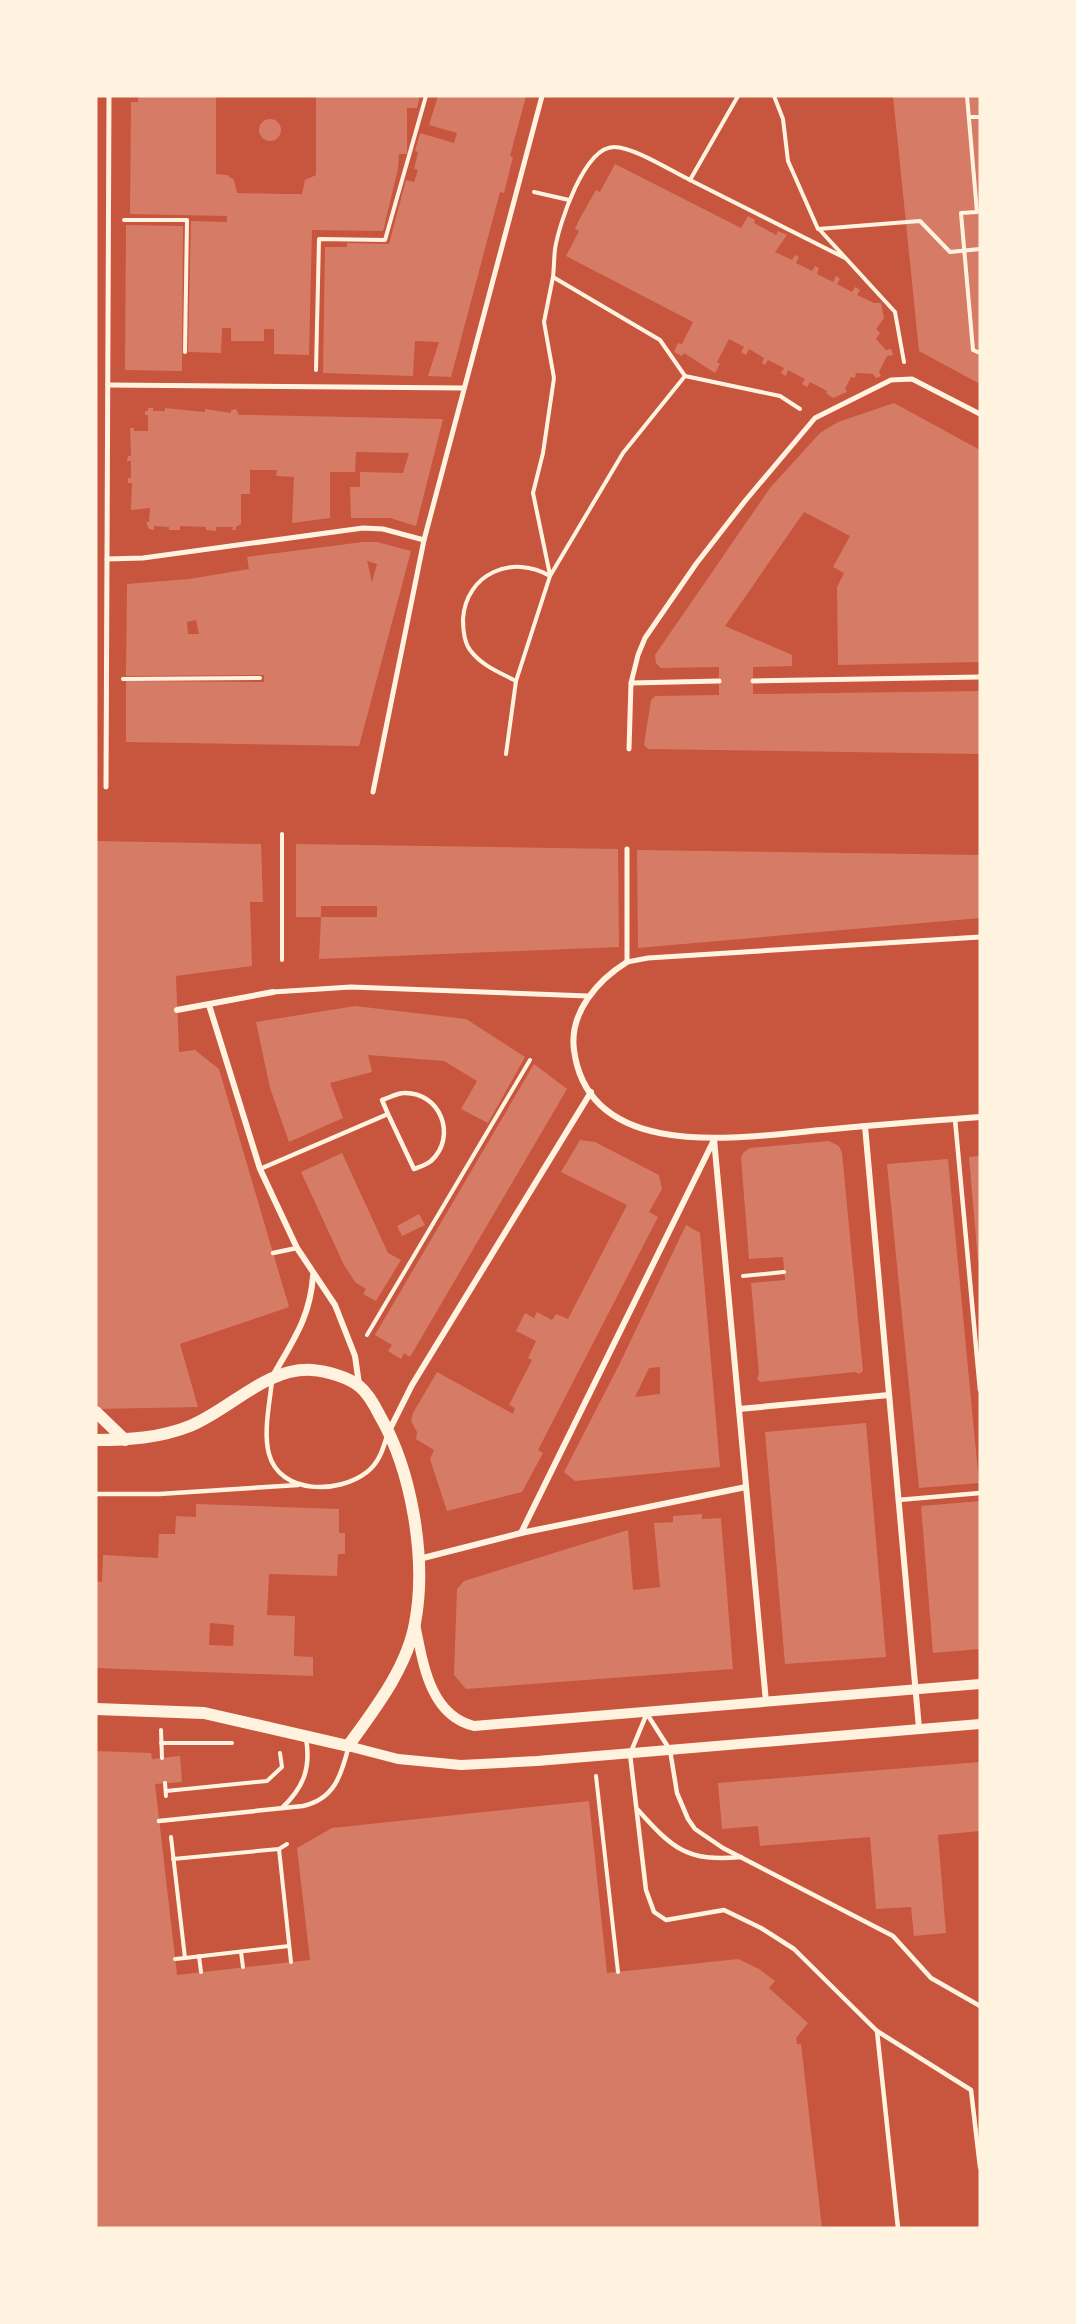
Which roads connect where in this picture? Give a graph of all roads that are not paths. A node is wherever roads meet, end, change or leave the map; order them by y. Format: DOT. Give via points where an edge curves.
graph roads {
  1 [pos="109,96"];
  2 [pos="542,96"];
  3 [pos="108,385"];
  4 [pos="464,388"];
  5 [pos="980,414"];
  6 [pos="424,540"];
  7 [pos="107,558"];
  8 [pos="980,677"];
  9 [pos="719,681"];
  10 [pos="753,681"];
  11 [pos="631,683"];
  12 [pos="629,750"];
  13 [pos="106,787"];
  14 [pos="373,792"];
  15 [pos="627,849"];
  16 [pos="980,937"];
  17 [pos="627,962"];
  18 [pos="273,992"];
  19 [pos="588,996"];
  20 [pos="209,1005"];
  21 [pos="177,1010"];
  22 [pos="591,1092"];
  23 [pos="388,1114"];
  24 [pos="980,1116"];
  25 [pos="955,1119"];
  26 [pos="865,1126"];
  27 [pos="714,1139"];
  28 [pos="260,1169"];
  29 [pos="297,1248"];
  30 [pos="273,1253"];
  31 [pos="313,1275"];
  32 [pos="272,1378"];
  33 [pos="359,1386"];
  34 [pos="980,1390"];
  35 [pos="889,1395"];
  36 [pos="739,1409"];
  37 [pos="96,1412"];
  38 [pos="388,1431"];
  39 [pos="96,1440"];
  40 [pos="125,1440"];
  41 [pos="298,1485"];
  42 [pos="746,1487"];
  43 [pos="980,1493"];
  44 [pos="96,1494"];
  45 [pos="898,1500"];
  46 [pos="521,1533"];
  47 [pos="418,1559"];
  48 [pos="415,1624"];
  49 [pos="980,1684"];
  50 [pos="915,1689"];
  51 [pos="766,1702"];
  52 [pos="96,1709"];
  53 [pos="647,1713"];
  54 [pos="980,1724"];
  55 [pos="919,1728"];
  56 [pos="305,1736"];
  57 [pos="348,1746"];
  58 [pos="670,1750"];
  59 [pos="630,1754"];
  60 [pos="282,1808"];
  61 [pos="638,1809"];
  62 [pos="159,1821"];
  63 [pos="741,1857"];
  64 [pos="980,2006"];
  65 [pos="877,2031"];
  66 [pos="980,2167"];
  67 [pos="898,2228"];
  1 -- 3 [label="street"];
  2 -- 4 [label="street"];
  3 -- 4 [label="street"];
  3 -- 7 [label="street"];
  4 -- 6 [label="street"];
  5 -- 11 [label="street" via="909,379 891,380 816,418 696,564 645,638"];
  6 -- 7 [label="street" via="363,528 142,558"];
  6 -- 14 [label="street"];
  7 -- 13 [label="street"];
  8 -- 10 [label="street"];
  9 -- 11 [label="street"];
  11 -- 12 [label="street"];
  15 -- 17 [label="street"];
  16 -- 17 [label="street" via="648,957"];
  17 -- 19 [label="street"];
  18 -- 19 [label="street" via="351,987"];
  18 -- 20 [label="street"];
  19 -- 22 [label="street" via="575,1032 574,1047 581,1077"];
  20 -- 21 [label="street"];
  20 -- 28 [label="street"];
  22 -- 27 [label="street" via="611,1112 650,1131"];
  22 -- 38 [label="street" via="412,1385"];
  23 -- 23 [label="lane" via="382,1100 402,1093 415,1094 440,1112 445,1126 442,1143 430,1162 414,1169"];
  23 -- 28 [label="lane"];
  24 -- 25 [label="street"];
  25 -- 26 [label="street"];
  25 -- 34 [label="lane"];
  26 -- 27 [label="street"];
  26 -- 35 [label="street"];
  27 -- 36 [label="street"];
  27 -- 46 [label="street"];
  28 -- 29 [label="street"];
  29 -- 30 [label="lane"];
  29 -- 31 [label="street"];
  31 -- 32 [label="street" via="306,1318"];
  31 -- 33 [label="street" via="335,1305 355,1356"];
  32 -- 33 [label="main road" via="312,1370"];
  32 -- 40 [label="main road" via="192,1425"];
  32 -- 41 [label="lane" via="269,1456 285,1478"];
  33 -- 38 [label="main road"];
  35 -- 36 [label="street"];
  35 -- 45 [label="street"];
  36 -- 42 [label="street"];
  37 -- 40 [label="main road"];
  38 -- 41 [label="lane" via="380,1456 368,1472 340,1484"];
  38 -- 47 [label="main road" via="409,1486"];
  39 -- 40 [label="main road"];
  41 -- 44 [label="lane"];
  42 -- 46 [label="street"];
  42 -- 51 [label="street"];
  43 -- 45 [label="lane"];
  45 -- 50 [label="street"];
  46 -- 47 [label="street"];
  47 -- 48 [label="main road"];
  48 -- 53 [label="street" via="425,1677 445,1708 474,1726"];
  48 -- 57 [label="main road" via="387,1691"];
  49 -- 50 [label="street"];
  50 -- 51 [label="street"];
  50 -- 55 [label="street"];
  51 -- 53 [label="street"];
  52 -- 56 [label="main road" via="204,1713"];
  53 -- 58 [label="lane"];
  53 -- 59 [label="lane"];
  54 -- 55 [label="street"];
  55 -- 58 [label="street"];
  56 -- 57 [label="main road"];
  56 -- 60 [label="lane" via="307,1772 297,1793"];
  57 -- 59 [label="street" via="398,1759 461,1765"];
  57 -- 60 [label="lane" via="340,1778 331,1791 317,1802"];
  58 -- 59 [label="street"];
  58 -- 63 [label="lane" via="674,1782 688,1819 707,1839"];
  59 -- 61 [label="lane"];
  60 -- 62 [label="lane"];
  61 -- 63 [label="lane" via="660,1834 696,1856 710,1860"];
  61 -- 65 [label="lane" via="646,1890 654,1912 666,1920 724,1910 751,1922 794,1949"];
  63 -- 64 [label="lane" via="893,1936 931,1978"];
  65 -- 66 [label="lane" via="971,2090"];
  65 -- 67 [label="lane"];
}
